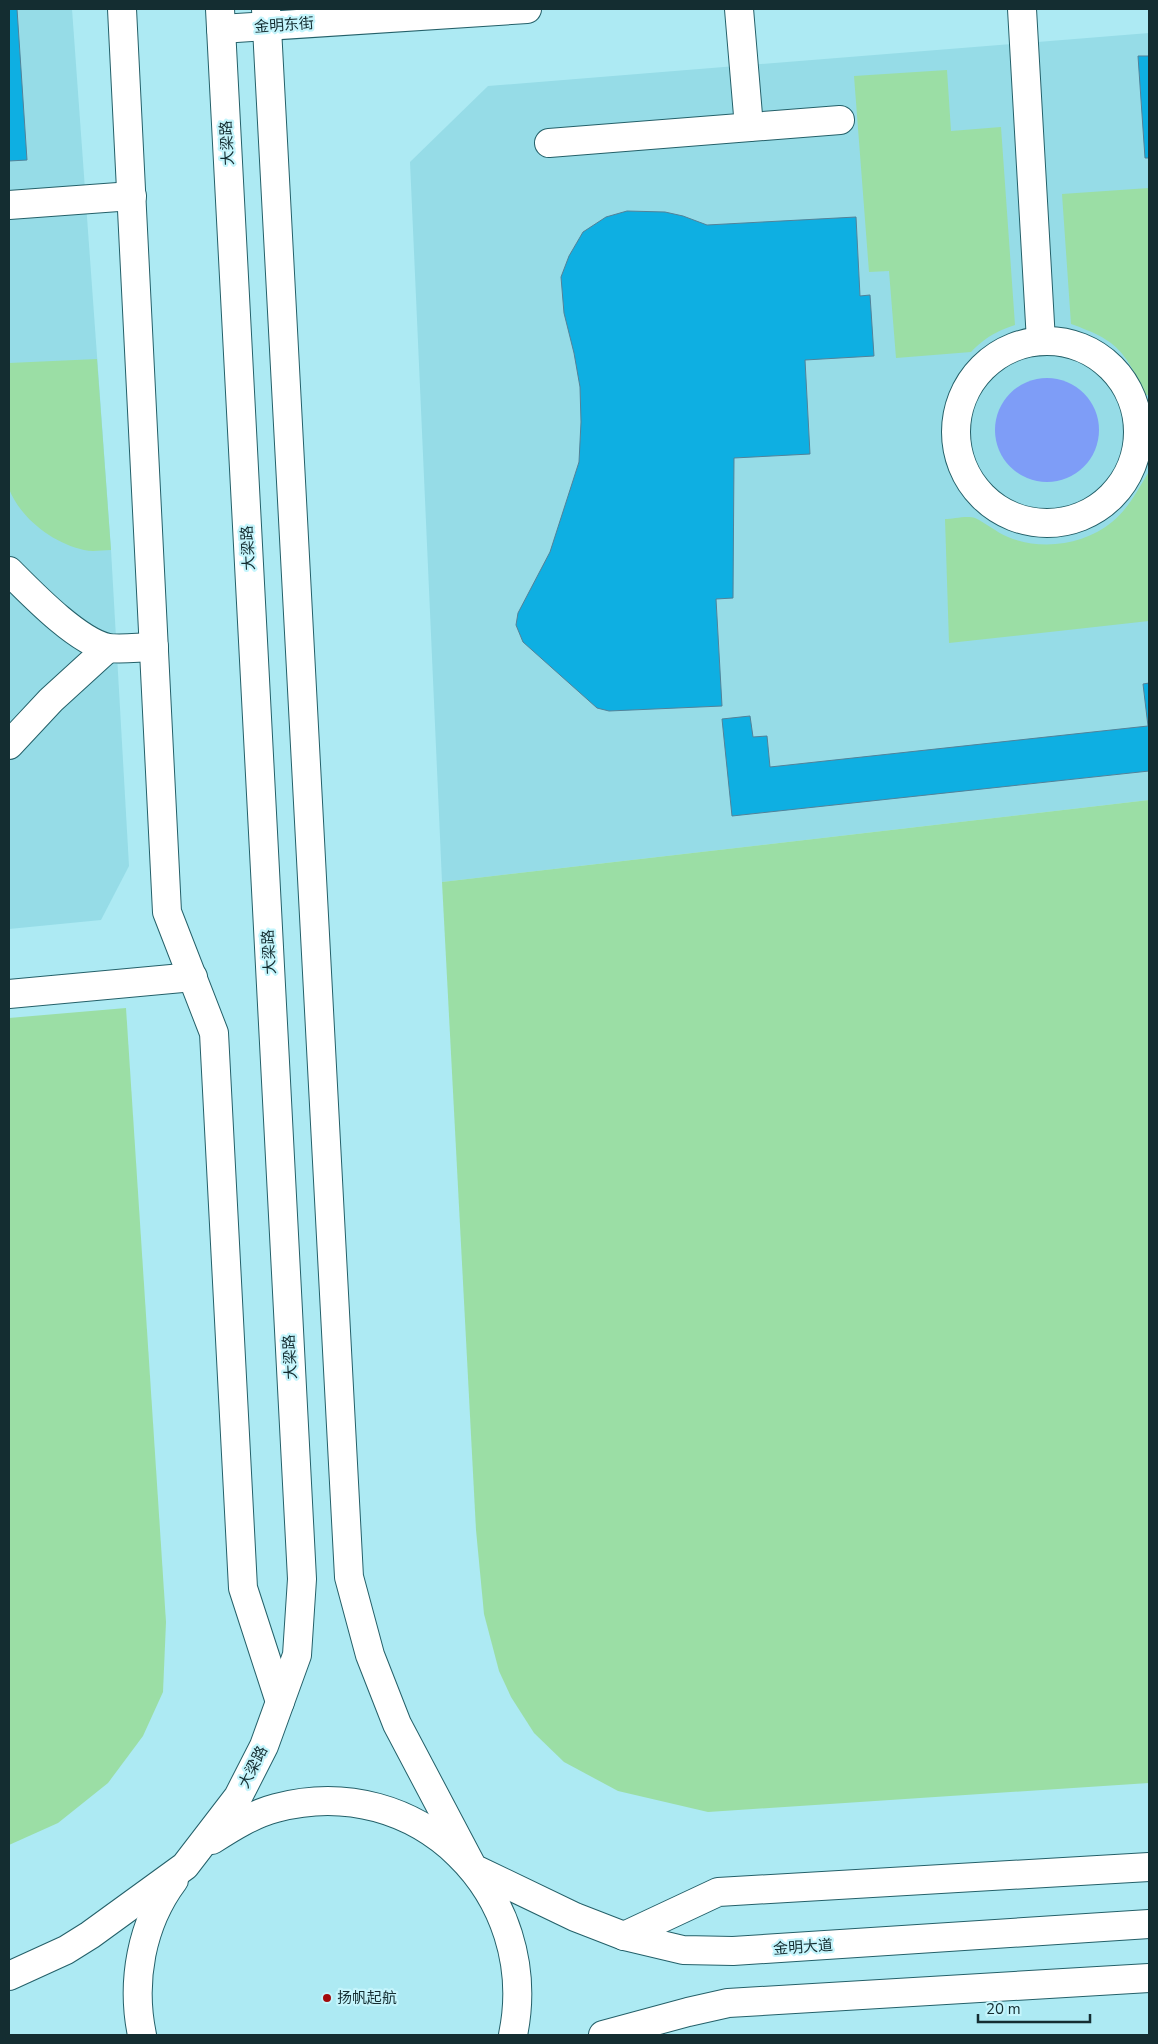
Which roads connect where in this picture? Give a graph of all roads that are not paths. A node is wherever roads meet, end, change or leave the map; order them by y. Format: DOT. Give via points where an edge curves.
graph roads {
  1 [pos="122,9"];
  2 [pos="527,9"];
  3 [pos="739,9"];
  4 [pos="1022,9"];
  5 [pos="267,17"];
  6 [pos="220,19"];
  7 [pos="840,120"];
  8 [pos="749,127"];
  9 [pos="549,143"];
  10 [pos="132,196"];
  11 [pos="9,205"];
  12 [pos="1041,341"];
  13 [pos="9,571"];
  14 [pos="154,647"];
  15 [pos="108,648"];
  16 [pos="9,745"];
  17 [pos="193,977"];
  18 [pos="9,994"];
  19 [pos="280,1702"];
  20 [pos="185,1866"];
  21 [pos="1149,1867"];
  22 [pos="473,1868"];
  23 [pos="1149,1924"];
  24 [pos="624,1936"];
  25 [pos="15,1968"];
  26 [pos="1149,1978"];
  27 [pos="645,2031"];
  28 [pos="142,2035"];
  29 [pos="513,2035"];
  30 [pos="603,2035"];
  1 -- 10 [label="main road"];
  2 -- 5 [label="main road, 金明东街"];
  3 -- 8 [label="main road"];
  4 -- 12 [label="main road"];
  5 -- 6 [label="main road, 金明东街"];
  5 -- 22 [label="main road" via="349,1577 370,1656 397,1724"];
  6 -- 19 [label="main road, 大梁路" via="302,1579 297,1655"];
  7 -- 8 [label="main road"];
  8 -- 9 [label="main road"];
  10 -- 11 [label="main road"];
  10 -- 14 [label="main road"];
  12 -- 12 [label="main road" via="1070,343 1108,363 1132,399 1138,421 1138,443 1132,465 1108,501 1090,514 1047,524 1025,521 1004,513 986,500 971,483 956,440 956,418 974,376 988,361 1007,349"];
  13 -- 15 [label="main road" via="59,619"];
  14 -- 15 [label="main road"];
  14 -- 17 [label="main road" via="167,912"];
  15 -- 16 [label="main road" via="51,700"];
  17 -- 18 [label="main road"];
  17 -- 19 [label="main road" via="214,1033 243,1588"];
  19 -- 20 [label="main road, 大梁路" via="264,1746 238,1797"];
  20 -- 22 [label="main road" via="211,1841 242,1822 276,1808 312,1802 348,1802 383,1809 417,1823 447,1843"];
  20 -- 25 [label="main road" via="90,1935"];
  20 -- 28 [label="main road" via="165,1892 141,1953 137,1985"];
  21 -- 24 [label="main road" via="718,1892"];
  22 -- 24 [label="main road, 金明大道" via="575,1917"];
  22 -- 29 [label="main road" via="505,1922 514,1952 518,1983"];
  23 -- 24 [label="main road, 金明大道" via="733,1951 683,1950"];
  26 -- 27 [label="main road" via="728,2003 688,2012"];
  27 -- 30 [label="main road"];
}
